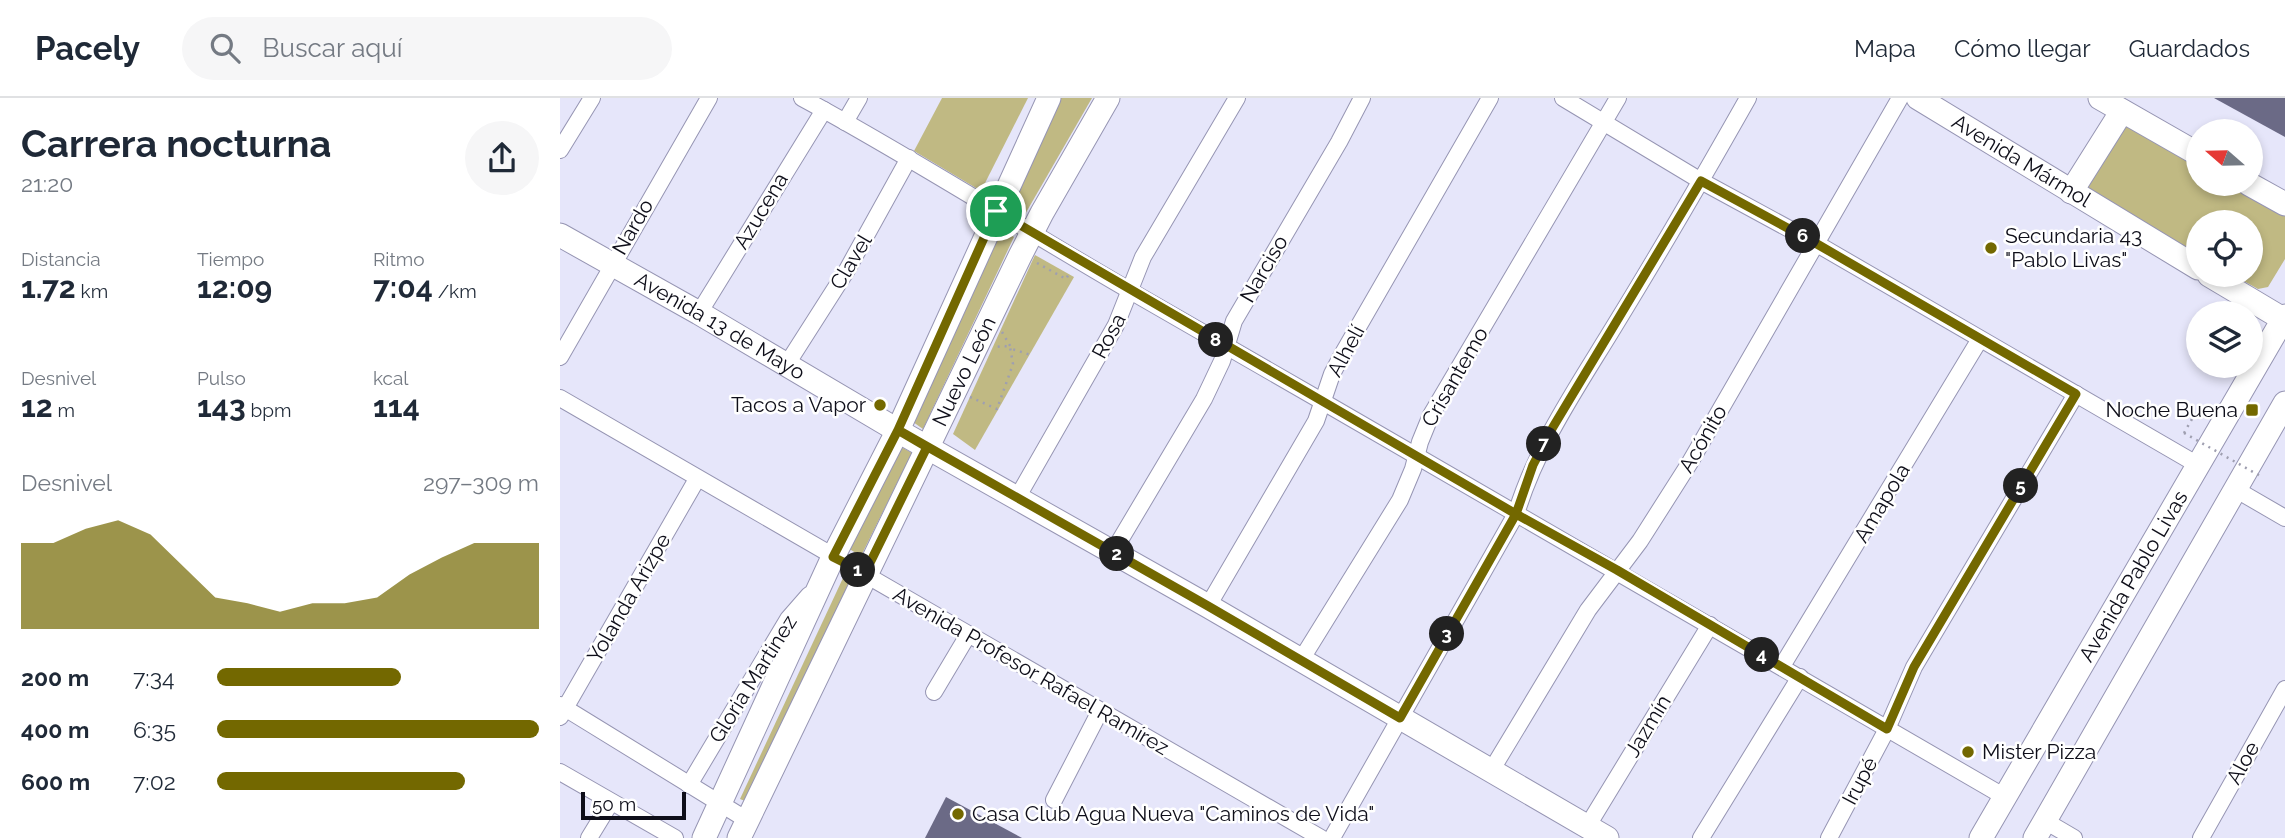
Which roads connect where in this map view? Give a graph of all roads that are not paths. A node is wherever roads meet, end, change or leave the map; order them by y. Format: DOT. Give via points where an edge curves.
graph roads {
  1 [pos="592,98"];
  2 [pos="709,98"];
  3 [pos="802,98"];
  4 [pos="859,98"];
  5 [pos="1049,98"];
  6 [pos="1108,98"];
  7 [pos="1237,98"];
  8 [pos="1362,98"];
  9 [pos="1490,98"];
  10 [pos="1563,98"];
  11 [pos="1618,98"];
  12 [pos="1748,98"];
  13 [pos="1900,98"];
  14 [pos="1918,98"];
  15 [pos="2100,98"];
  16 [pos="824,110"];
  17 [pos="2122,111"];
  18 [pos="845,122"];
  19 [pos="1605,122"];
  20 [pos="2186,147"];
  21 [pos="560,150"];
  22 [pos="909,158"];
  23 [pos="1701,181"];
  24 [pos="2071,192"];
  25 [pos="2263,192"];
  26 [pos="2285,204"];
  27 [pos="996,211"];
  28 [pos="1032,232"];
  29 [pos="560,235"];
  30 [pos="1817,244"];
  31 [pos="2186,261"];
  32 [pos="611,265"];
  33 [pos="2231,287"];
  34 [pos="1130,291"];
  35 [pos="699,313"];
  36 [pos="2284,318"];
  37 [pos="1980,339"];
  38 [pos="1227,346"];
  39 [pos="560,357"];
  40 [pos="787,364"];
  41 [pos="2076,394"];
  42 [pos="560,398"];
  43 [pos="1324,402"];
  44 [pos="2285,403"];
  45 [pos="898,430"];
  46 [pos="927,447"];
  47 [pos="1416,456"];
  48 [pos="2198,466"];
  49 [pos="697,479"];
  50 [pos="2235,489"];
  51 [pos="1017,498"];
  52 [pos="1516,514"];
  53 [pos="2285,518"];
  54 [pos="1113,552"];
  55 [pos="828,567"];
  56 [pos="1617,570"];
  57 [pos="865,573"];
  58 [pos="1208,606"];
  59 [pos="1710,625"];
  60 [pos="968,635"];
  61 [pos="1301,660"];
  62 [pos="1782,666"];
  63 [pos="1800,677"];
  64 [pos="2285,689"];
  65 [pos="934,692"];
  66 [pos="562,710"];
  67 [pos="1100,711"];
  68 [pos="1400,718"];
  69 [pos="1887,729"];
  70 [pos="1491,771"];
  71 [pos="560,772"];
  72 [pos="689,785"];
  73 [pos="2005,797"];
  74 [pos="1054,800"];
  75 [pos="611,802"];
  76 [pos="720,804"];
  77 [pos="743,829"];
  78 [pos="2040,829"];
  79 [pos="1597,833"];
  80 [pos="589,838"];
  81 [pos="675,838"];
  82 [pos="704,838"];
  83 [pos="1321,838"];
  84 [pos="1332,838"];
  85 [pos="1701,838"];
  86 [pos="1829,838"];
  87 [pos="1981,838"];
  88 [pos="2074,838"];
  89 [pos="2201,838"];
  1 -- 21 [label="street"];
  2 -- 32 [label="street, Nardo"];
  3 -- 16 [label="street"];
  4 -- 18 [label="street"];
  5 -- 27 [label="street, Nuevo León"];
  6 -- 28 [label="street, Nuevo León"];
  7 -- 34 [label="street, Rosa" via="1143,257"];
  8 -- 38 [label="street, Narciso" via="1234,321"];
  9 -- 43 [label="street, Alhelí" via="1342,355"];
  10 -- 19 [label="street"];
  11 -- 19 [label="street, Crisantemo"];
  12 -- 23 [label="street"];
  13 -- 30 [label="street, Acónito"];
  14 -- 24 [label="street, Avenida Mármol"];
  15 -- 17 [label="street"];
  16 -- 18 [label="street"];
  16 -- 35 [label="street, Azucena"];
  17 -- 20 [label="street"];
  17 -- 24 [label="street"];
  18 -- 22 [label="street"];
  19 -- 23 [label="street"];
  19 -- 47 [label="street, Crisantemo" via="1436,406"];
  22 -- 27 [label="street"];
  22 -- 40 [label="street, Clavel" via="847,270"];
  23 -- 30 [label="street"];
  23 -- 52 [label="street" via="1553,427 1533,465"];
  24 -- 31 [label="street, Avenida Mármol"];
  25 -- 26 [label="street"];
  27 -- 28 [label="street"];
  27 -- 45 [label="street, Nuevo León"];
  28 -- 34 [label="street"];
  28 -- 46 [label="street, Nuevo León"];
  29 -- 32 [label="street, Avenida 13 de Mayo"];
  30 -- 37 [label="street"];
  30 -- 56 [label="street, Acónito" via="1689,464"];
  32 -- 35 [label="street, Avenida 13 de Mayo"];
  32 -- 39 [label="street, Nardo"];
  33 -- 36 [label="street"];
  34 -- 38 [label="street"];
  34 -- 51 [label="street, Rosa" via="1111,335"];
  35 -- 40 [label="street, Avenida 13 de Mayo"];
  36 -- 48 [label="street, Avenida Pablo Livas"];
  37 -- 41 [label="street"];
  37 -- 62 [label="street, Amapola"];
  38 -- 43 [label="street"];
  38 -- 54 [label="street, Narciso" via="1205,400"];
  40 -- 45 [label="street, Avenida 13 de Mayo"];
  41 -- 48 [label="street"];
  41 -- 69 [label="street, Irupé" via="1920,657"];
  42 -- 49 [label="street, Avenida Profesor Rafael Ramírez"];
  43 -- 47 [label="street"];
  43 -- 58 [label="street, Alhelí"];
  44 -- 50 [label="street, Avenida Pablo Livas"];
  45 -- 46 [label="street, Avenida 13 de Mayo"];
  45 -- 55 [label="street, Nuevo León"];
  46 -- 51 [label="street, Avenida 13 de Mayo"];
  46 -- 57 [label="street, Nuevo León"];
  47 -- 52 [label="street"];
  47 -- 61 [label="street, Crisantemo" via="1400,500"];
  48 -- 73 [label="street, Avenida Pablo Livas"];
  49 -- 55 [label="street, Avenida Profesor Rafael Ramírez"];
  49 -- 66 [label="street, Yolanda Arizpe"];
  50 -- 53 [label="street"];
  50 -- 78 [label="street, Avenida Pablo Livas"];
  51 -- 54 [label="street, Avenida 13 de Mayo"];
  52 -- 56 [label="street"];
  52 -- 68 [label="street"];
  54 -- 58 [label="street, Avenida 13 de Mayo"];
  55 -- 57 [label="street, Avenida Profesor Rafael Ramírez"];
  55 -- 72 [label="street, Gloria Martinez" via="788,619"];
  55 -- 76 [label="street, Nuevo León"];
  56 -- 59 [label="street"];
  56 -- 70 [label="street, Acónito"];
  57 -- 60 [label="street, Avenida Profesor Rafael Ramírez"];
  57 -- 77 [label="street, Nuevo León"];
  58 -- 61 [label="street, Avenida 13 de Mayo"];
  59 -- 62 [label="street"];
  59 -- 79 [label="street, Jazmín"];
  60 -- 65 [label="street"];
  60 -- 67 [label="street, Avenida Profesor Rafael Ramírez"];
  61 -- 68 [label="street, Avenida 13 de Mayo"];
  62 -- 63 [label="street"];
  63 -- 69 [label="street"];
  63 -- 85 [label="street"];
  64 -- 89 [label="street, Aloe"];
  66 -- 72 [label="street"];
  67 -- 74 [label="street"];
  67 -- 83 [label="street, Avenida Profesor Rafael Ramírez"];
  68 -- 70 [label="street, Avenida 13 de Mayo"];
  68 -- 84 [label="street"];
  69 -- 73 [label="street"];
  69 -- 86 [label="street, Irupé"];
  70 -- 79 [label="street, Avenida 13 de Mayo"];
  71 -- 75 [label="street"];
  72 -- 76 [label="street"];
  73 -- 87 [label="street, Avenida Pablo Livas"];
  75 -- 80 [label="street"];
  75 -- 81 [label="street"];
  76 -- 77 [label="street"];
  76 -- 82 [label="street, Nuevo León"];
  78 -- 88 [label="street"];
}
